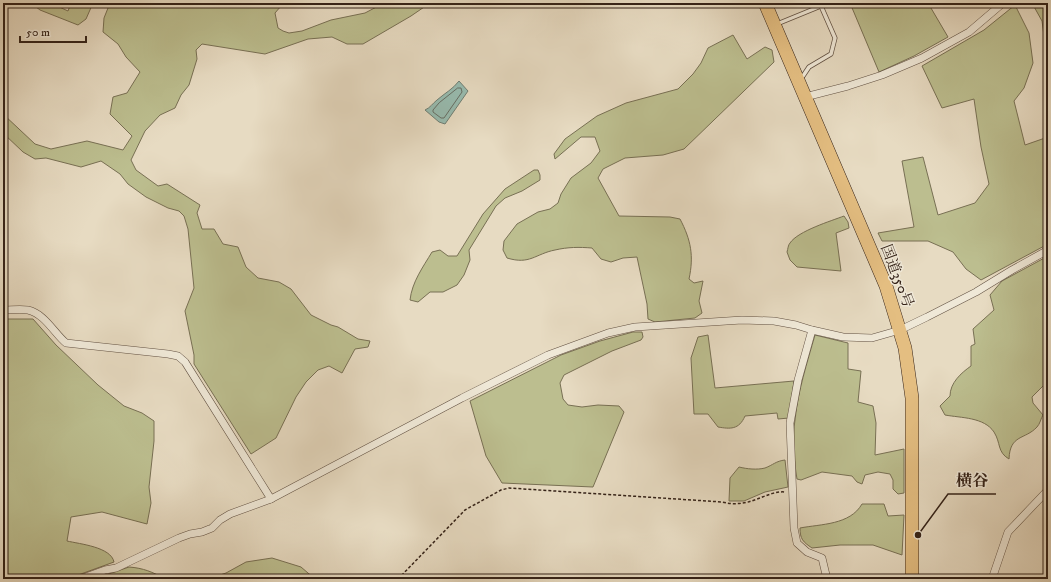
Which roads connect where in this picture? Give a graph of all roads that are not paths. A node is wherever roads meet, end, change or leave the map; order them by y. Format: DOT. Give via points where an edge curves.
graph roads {
  1 [pos="765,3"];
  2 [pos="1003,3"];
  3 [pos="774,25"];
  4 [pos="797,78"];
  5 [pos="805,98"];
  6 [pos="1048,250"];
  7 [pos="3,310"];
  8 [pos="812,330"];
  9 [pos="900,330"];
  10 [pos="1048,490"];
  11 [pos="272,499"];
  12 [pos="80,579"];
  13 [pos="827,579"];
  14 [pos="912,579"];
  15 [pos="992,579"];
  1 -- 3 [label="highway, 国道350号"];
  2 -- 5 [label="street" via="969,32 922,58 882,75"];
  3 -- 4 [label="highway, 国道350号"];
  3 -- 4 [label="lane" via="821,6 824,12 834,38 831,54 809,67 803,76"];
  4 -- 5 [label="highway, 国道350号"];
  5 -- 9 [label="highway, 国道350号" via="886,286"];
  6 -- 9 [label="street" via="976,292"];
  7 -- 11 [label="street" via="28,310 38,314 66,343 178,356 185,362"];
  8 -- 9 [label="street" via="843,337 872,338"];
  8 -- 11 [label="street" via="774,321 742,320 635,327 608,333 548,355"];
  8 -- 13 [label="street" via="798,380 790,423 794,528 797,543 807,552 822,558"];
  9 -- 14 [label="highway, 国道350号" via="908,363 912,398"];
  10 -- 15 [label="street" via="1008,532"];
  11 -- 12 [label="street" via="230,514 212,528 179,538 116,568"];
}
